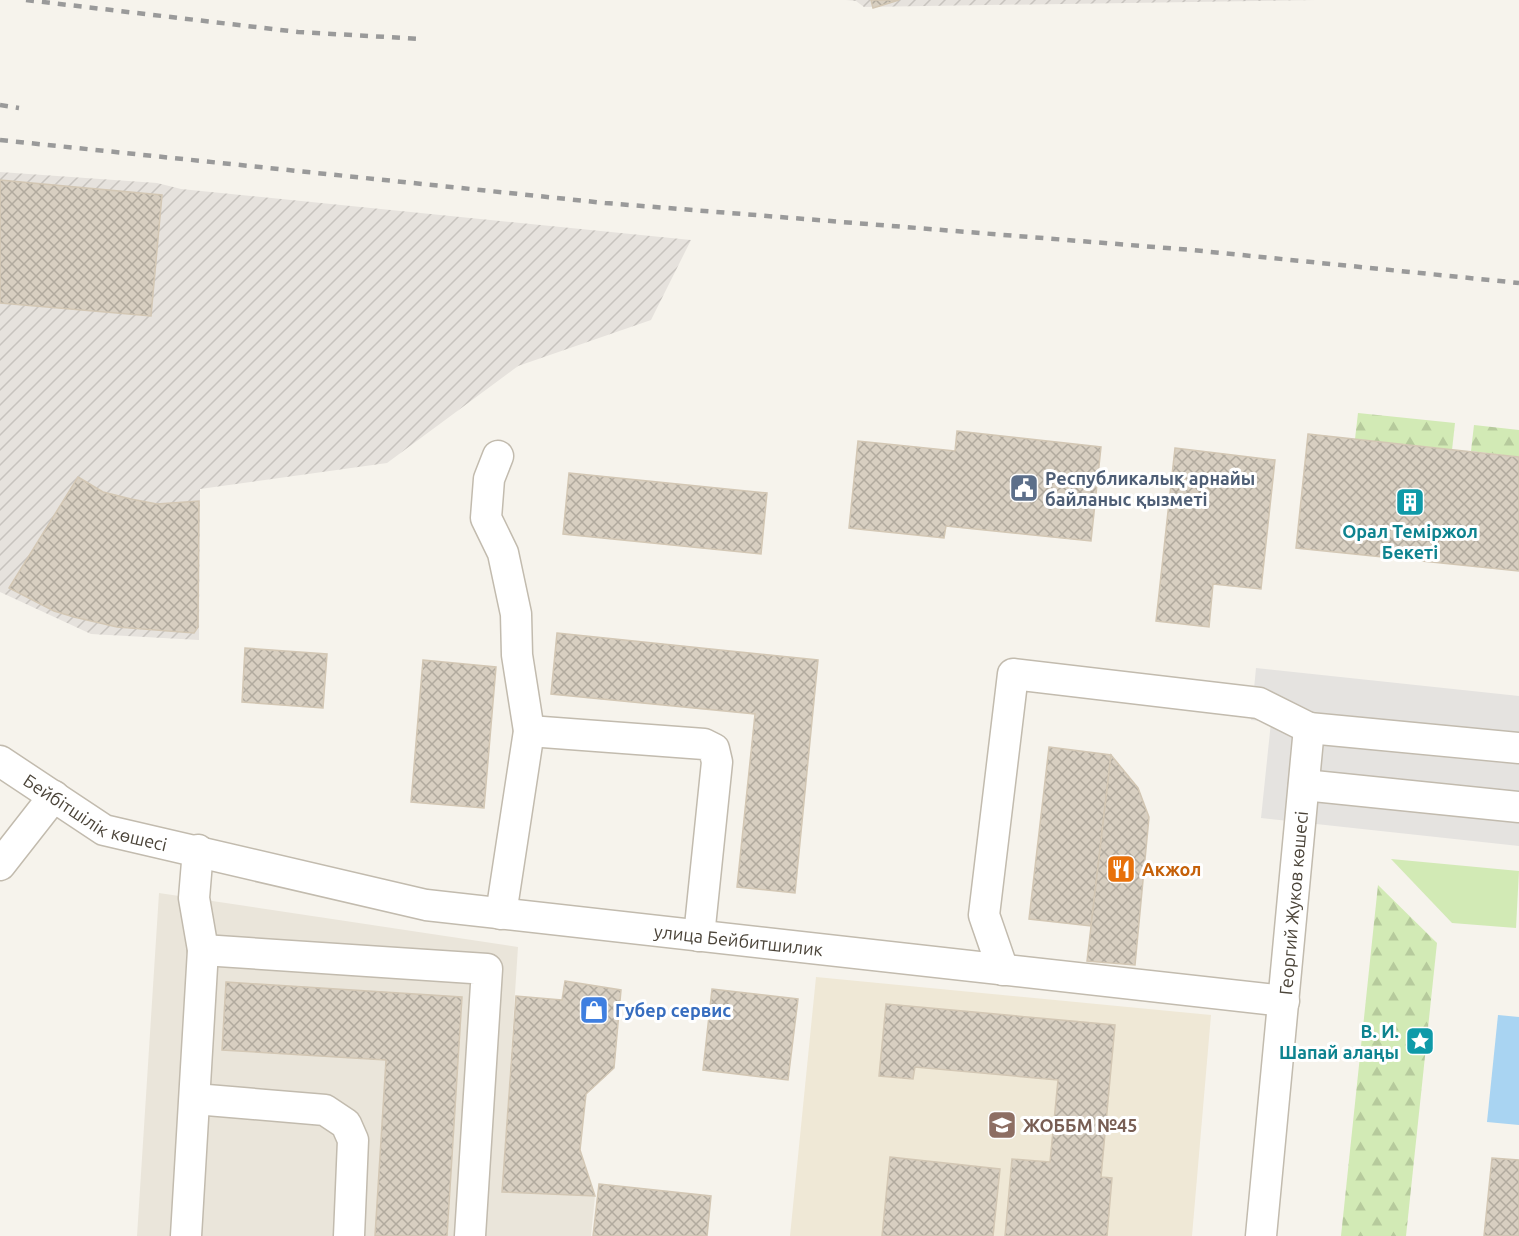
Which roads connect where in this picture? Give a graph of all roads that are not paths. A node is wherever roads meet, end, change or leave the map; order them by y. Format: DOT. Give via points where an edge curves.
graph roads {
  1 [pos="498,456"];
  2 [pos="1309,728"];
  3 [pos="529,731"];
  4 [pos="1519,748"];
  5 [pos="0,761"];
  6 [pos="1304,785"];
  7 [pos="54,796"];
  8 [pos="1519,807"];
  9 [pos="198,850"];
  10 [pos="0,865"];
  11 [pos="501,914"];
  12 [pos="699,936"];
  13 [pos="203,950"];
  14 [pos="1003,969"];
  15 [pos="1284,1000"];
  16 [pos="195,1099"];
  17 [pos="186,1236"];
  18 [pos="349,1236"];
  19 [pos="470,1236"];
  20 [pos="1261,1236"];
  1 -- 3 [label="street" via="489,478 486,518 502,553 516,614 517,655"];
  2 -- 4 [label="street"];
  2 -- 6 [label="street, Георгий Жуков көшесі"];
  2 -- 14 [label="street" via="1259,703 1013,674 984,915"];
  3 -- 11 [label="street"];
  3 -- 12 [label="street" via="704,744 714,749 717,762"];
  5 -- 7 [label="street, Бейбітшілік көшесі"];
  6 -- 8 [label="street"];
  6 -- 15 [label="street, Георгий Жуков көшесі"];
  7 -- 9 [label="street, Бейбітшілік көшесі" via="104,830"];
  7 -- 10 [label="street"];
  9 -- 11 [label="street, улица Бейбитшилик" via="426,905"];
  9 -- 13 [label="street" via="194,898"];
  11 -- 12 [label="street, улица Бейбитшилик"];
  12 -- 14 [label="street, улица Бейбитшилик"];
  13 -- 16 [label="street"];
  13 -- 19 [label="street" via="487,969"];
  14 -- 15 [label="street, улица Бейбитшилик"];
  15 -- 20 [label="street, Георгий Жуков көшесі"];
  16 -- 17 [label="street"];
  16 -- 18 [label="street" via="325,1110 346,1124 353,1140"];
}
